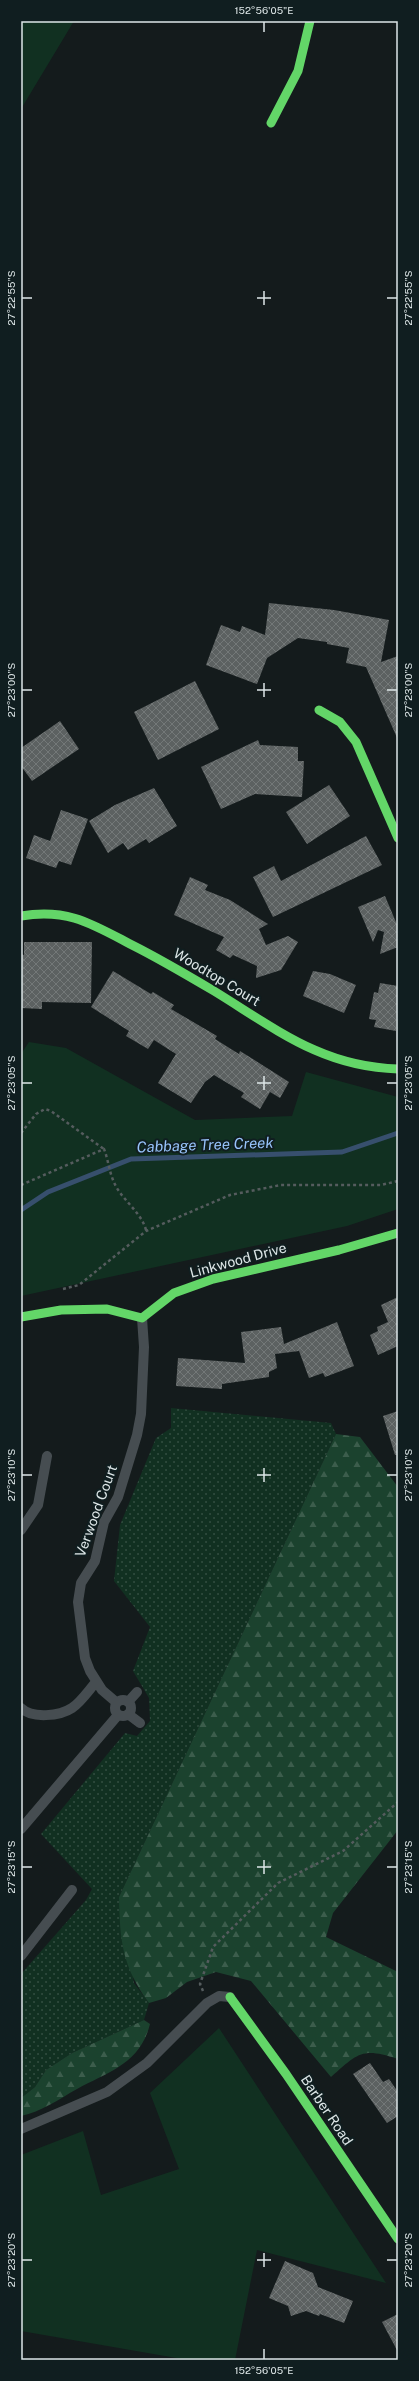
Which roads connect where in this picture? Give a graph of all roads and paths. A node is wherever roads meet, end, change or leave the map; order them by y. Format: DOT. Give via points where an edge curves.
graph roads {
  1 [pos="310,21"];
  2 [pos="271,123"];
  3 [pos="319,710"];
  4 [pos="398,838"];
  5 [pos="21,916"];
  6 [pos="398,1068"];
  7 [pos="21,1133"];
  8 [pos="104,1150"];
  9 [pos="398,1181"];
  10 [pos="21,1185"];
  11 [pos="146,1231"];
  12 [pos="398,1233"];
  13 [pos="55,1291"];
  14 [pos="21,1317"];
  15 [pos="142,1318"];
  16 [pos="47,1456"];
  17 [pos="21,1530"];
  18 [pos="96,1682"];
  19 [pos="137,1692"];
  20 [pos="116,1702"];
  21 [pos="128,1702"];
  22 [pos="21,1708"];
  23 [pos="123,1714"];
  24 [pos="140,1724"];
  25 [pos="398,1802"];
  26 [pos="21,1829"];
  27 [pos="72,1890"];
  28 [pos="21,1956"];
  29 [pos="200,1984"];
  30 [pos="230,1997"];
  31 [pos="21,2129"];
  32 [pos="398,2240"];
  1 -- 2 [label="street" via="298,71"];
  3 -- 4 [label="street" via="340,722 356,742"];
  5 -- 6 [label="street, Woodtop Court" via="42,911 78,916 183,972 304,1047 344,1062 380,1070"];
  7 -- 8 [label="path" via="36,1114 45,1108 52,1110"];
  8 -- 10 [label="path"];
  8 -- 11 [label="path" via="112,1180 122,1197 144,1222"];
  9 -- 11 [label="path" via="380,1185 281,1185 230,1195"];
  11 -- 13 [label="path" via="79,1285"];
  12 -- 15 [label="street, Linkwood Drive" via="334,1251 213,1279 174,1293"];
  14 -- 15 [label="street" via="61,1310 107,1309"];
  15 -- 18 [label="lane, Verwood Court" via="144,1348 138,1435 118,1497 104,1522 95,1561 81,1583 78,1602 85,1658"];
  16 -- 17 [label="lane" via="38,1505"];
  18 -- 20 [label="lane, Verwood Court"];
  18 -- 22 [label="lane" via="73,1708 60,1713 32,1715"];
  19 -- 21 [label="lane"];
  20 -- 21 [label="lane"];
  20 -- 23 [label="lane" via="114,1710"];
  21 -- 23 [label="lane" via="131,1709"];
  23 -- 24 [label="lane"];
  23 -- 26 [label="lane"];
  25 -- 29 [label="path" via="343,1851 278,1883 213,1948"];
  27 -- 28 [label="lane"];
  30 -- 31 [label="lane" via="219,1996 207,2003 147,2063 107,2092"];
  30 -- 32 [label="street, Barber Road" via="286,2074"];
}
